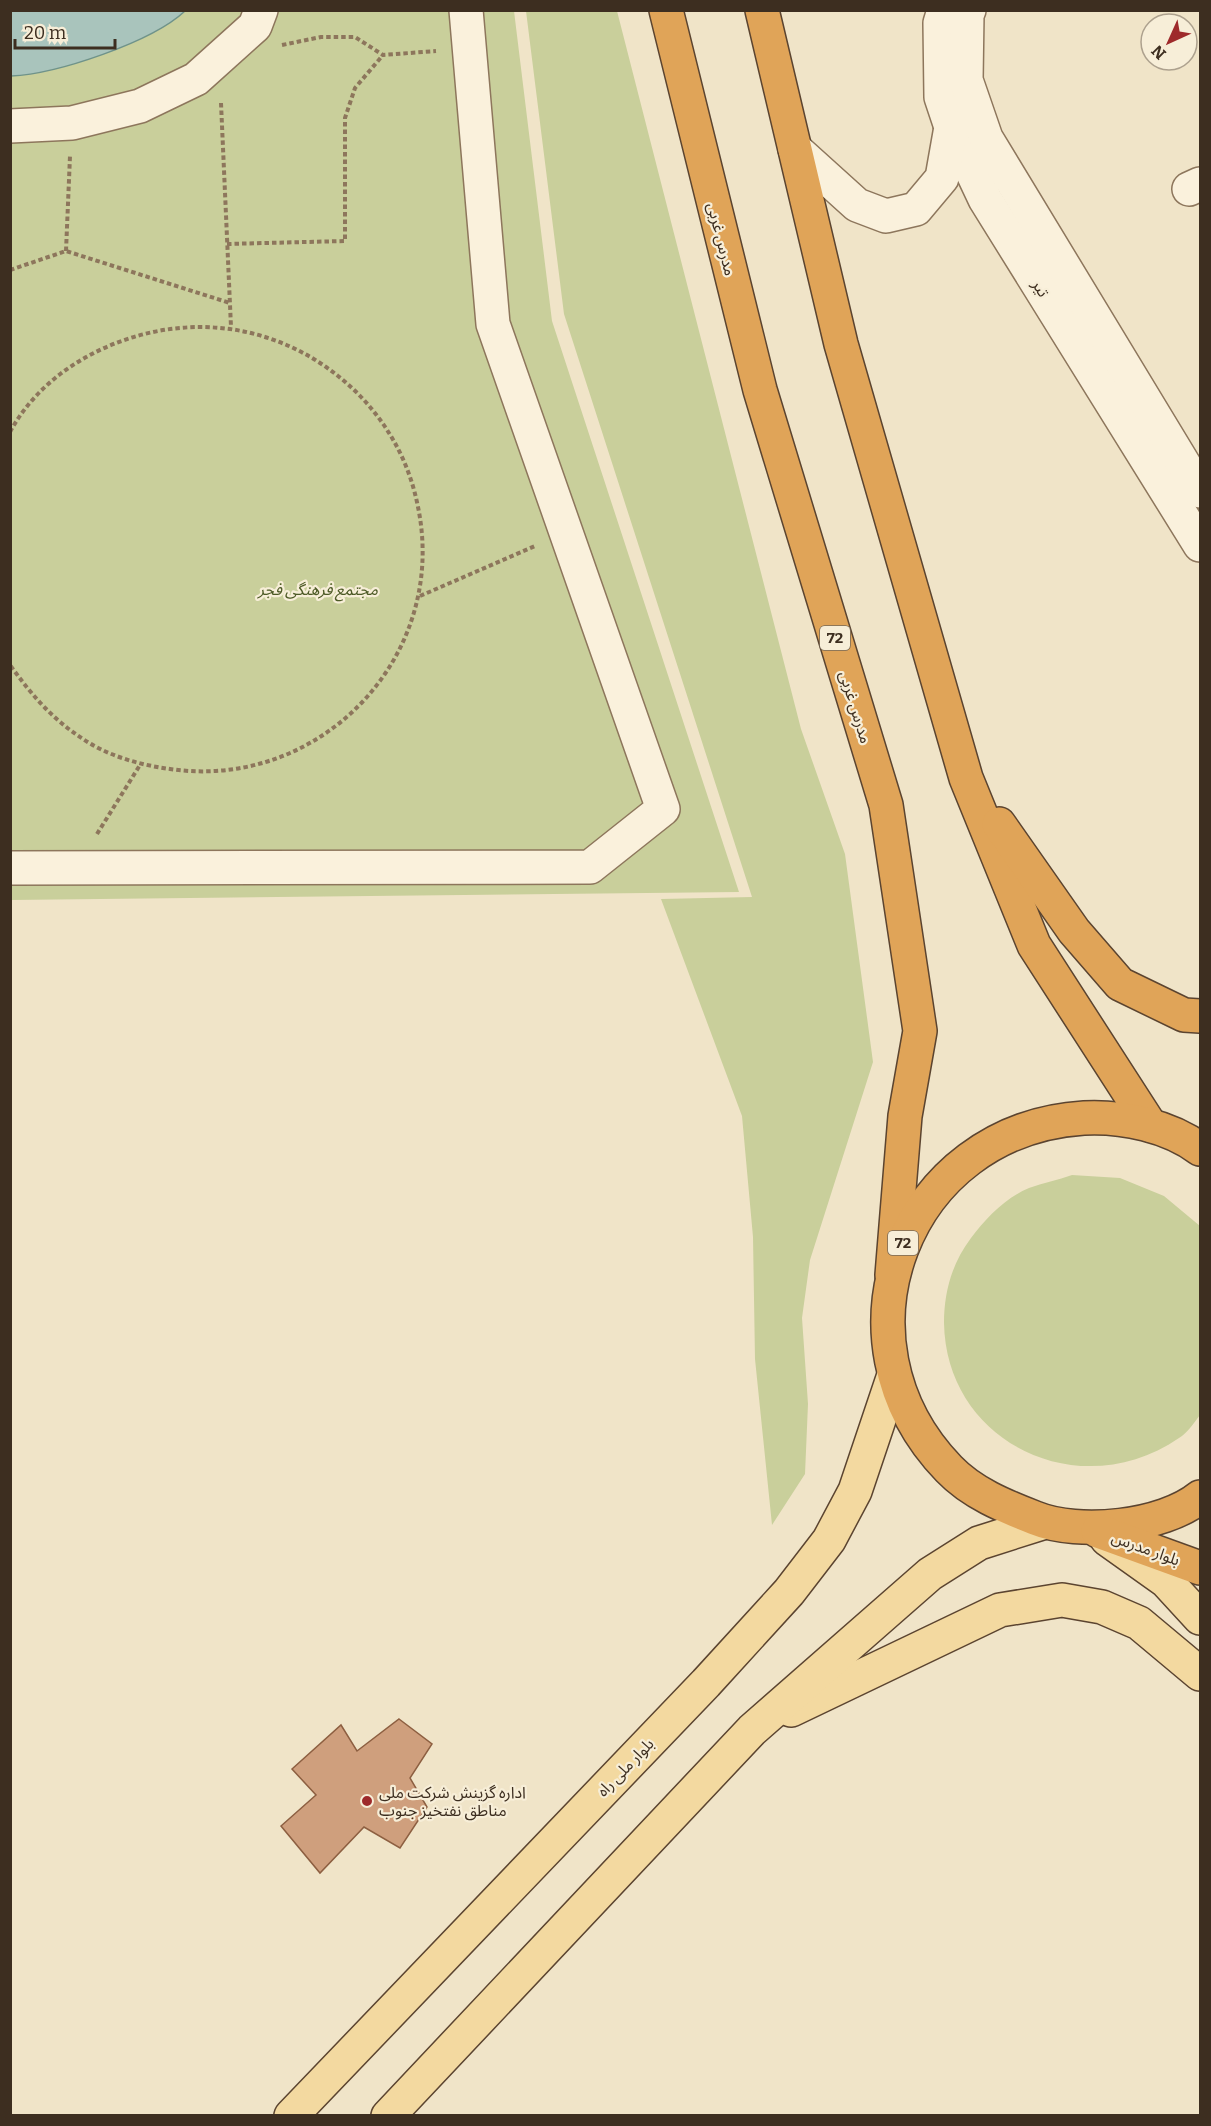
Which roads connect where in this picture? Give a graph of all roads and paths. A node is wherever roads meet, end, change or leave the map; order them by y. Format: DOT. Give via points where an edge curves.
graph roads {
  1 [pos="466,10"];
  2 [pos="666,10"];
  3 [pos="762,10"];
  4 [pos="944,10"];
  5 [pos="969,10"];
  6 [pos="258,18"];
  7 [pos="469,48"];
  8 [pos="383,55"];
  9 [pos="196,79"];
  10 [pos="72,123"];
  11 [pos="10,126"];
  12 [pos="951,128"];
  13 [pos="795,149"];
  14 [pos="227,244"];
  15 [pos="66,251"];
  16 [pos="10,270"];
  17 [pos="230,303"];
  18 [pos="231,327"];
  19 [pos="10,432"];
  20 [pos="1200,491"];
  21 [pos="566,532"];
  22 [pos="1200,545"];
  23 [pos="420,596"];
  24 [pos="10,665"];
  25 [pos="140,765"];
  26 [pos="966,777"];
  27 [pos="10,868"];
  28 [pos="77,868"];
  29 [pos="1200,1016"];
  30 [pos="1150,1125"];
  31 [pos="1197,1144"];
  32 [pos="892,1275"];
  33 [pos="894,1375"];
  34 [pos="1200,1497"];
  35 [pos="1045,1522"];
  36 [pos="1091,1528"];
  37 [pos="1200,1568"];
  38 [pos="1200,1618"];
  39 [pos="1200,1674"];
  40 [pos="752,1730"];
  41 [pos="291,2115"];
  42 [pos="388,2115"];
  1 -- 7 [label="street"];
  2 -- 32 [label="highway, مدرس غربی / 72" via="760,390 886,805 920,1031 905,1116"];
  3 -- 13 [label="highway"];
  4 -- 12 [label="street, تیر" via="940,23 941,97"];
  5 -- 20 [label="street, تیر" via="966,80 986,138"];
  6 -- 8 [label="path" via="282,45 321,37 355,37"];
  6 -- 9 [label="street"];
  7 -- 8 [label="path"];
  7 -- 21 [label="street" via="493,324"];
  8 -- 14 [label="path" via="355,88 345,118 345,241"];
  9 -- 10 [label="street" via="140,106"];
  9 -- 14 [label="path" via="222,104"];
  10 -- 11 [label="street"];
  10 -- 15 [label="path"];
  12 -- 13 [label="street" via="942,178 916,208 886,216 857,205"];
  12 -- 22 [label="street, تیر" via="985,199"];
  13 -- 26 [label="highway" via="841,344"];
  14 -- 17 [label="path"];
  15 -- 16 [label="path"];
  15 -- 17 [label="path"];
  17 -- 18 [label="path"];
  18 -- 19 [label="path" via="170,327 111,343 59,375 17,419"];
  18 -- 23 [label="path" via="289,345 342,376 383,421 411,475 424,535"];
  21 -- 23 [label="path"];
  21 -- 28 [label="street" via="663,809 591,867"];
  23 -- 25 [label="path" via="399,653 370,695 317,741 261,765 200,774"];
  24 -- 25 [label="path" via="36,702 84,740"];
  25 -- 28 [label="path"];
  26 -- 29 [label="highway" via="1074,931 1120,984 1184,1016"];
  26 -- 30 [label="highway" via="1034,945"];
  27 -- 28 [label="street"];
  30 -- 31 [label="highway, 72"];
  30 -- 32 [label="highway, 72" via="1103,1117 1055,1120 1010,1134 969,1158 934,1191 908,1230"];
  32 -- 33 [label="highway, 72" via="887,1326"];
  33 -- 35 [label="highway, 72" via="915,1426 950,1470 994,1503"];
  33 -- 41 [label="main road, بلوار ملی راه" via="855,1491 829,1540 789,1592"];
  34 -- 36 [label="highway, 72" via="1146,1522"];
  35 -- 36 [label="highway, 72"];
  35 -- 40 [label="main road" via="979,1543 930,1574"];
  36 -- 37 [label="highway, بلوار مدرس / 72"];
  36 -- 38 [label="main road" via="1166,1581"];
  39 -- 40 [label="main road" via="1139,1623 1102,1607 1062,1600 1000,1610"];
  40 -- 42 [label="main road"];
}
